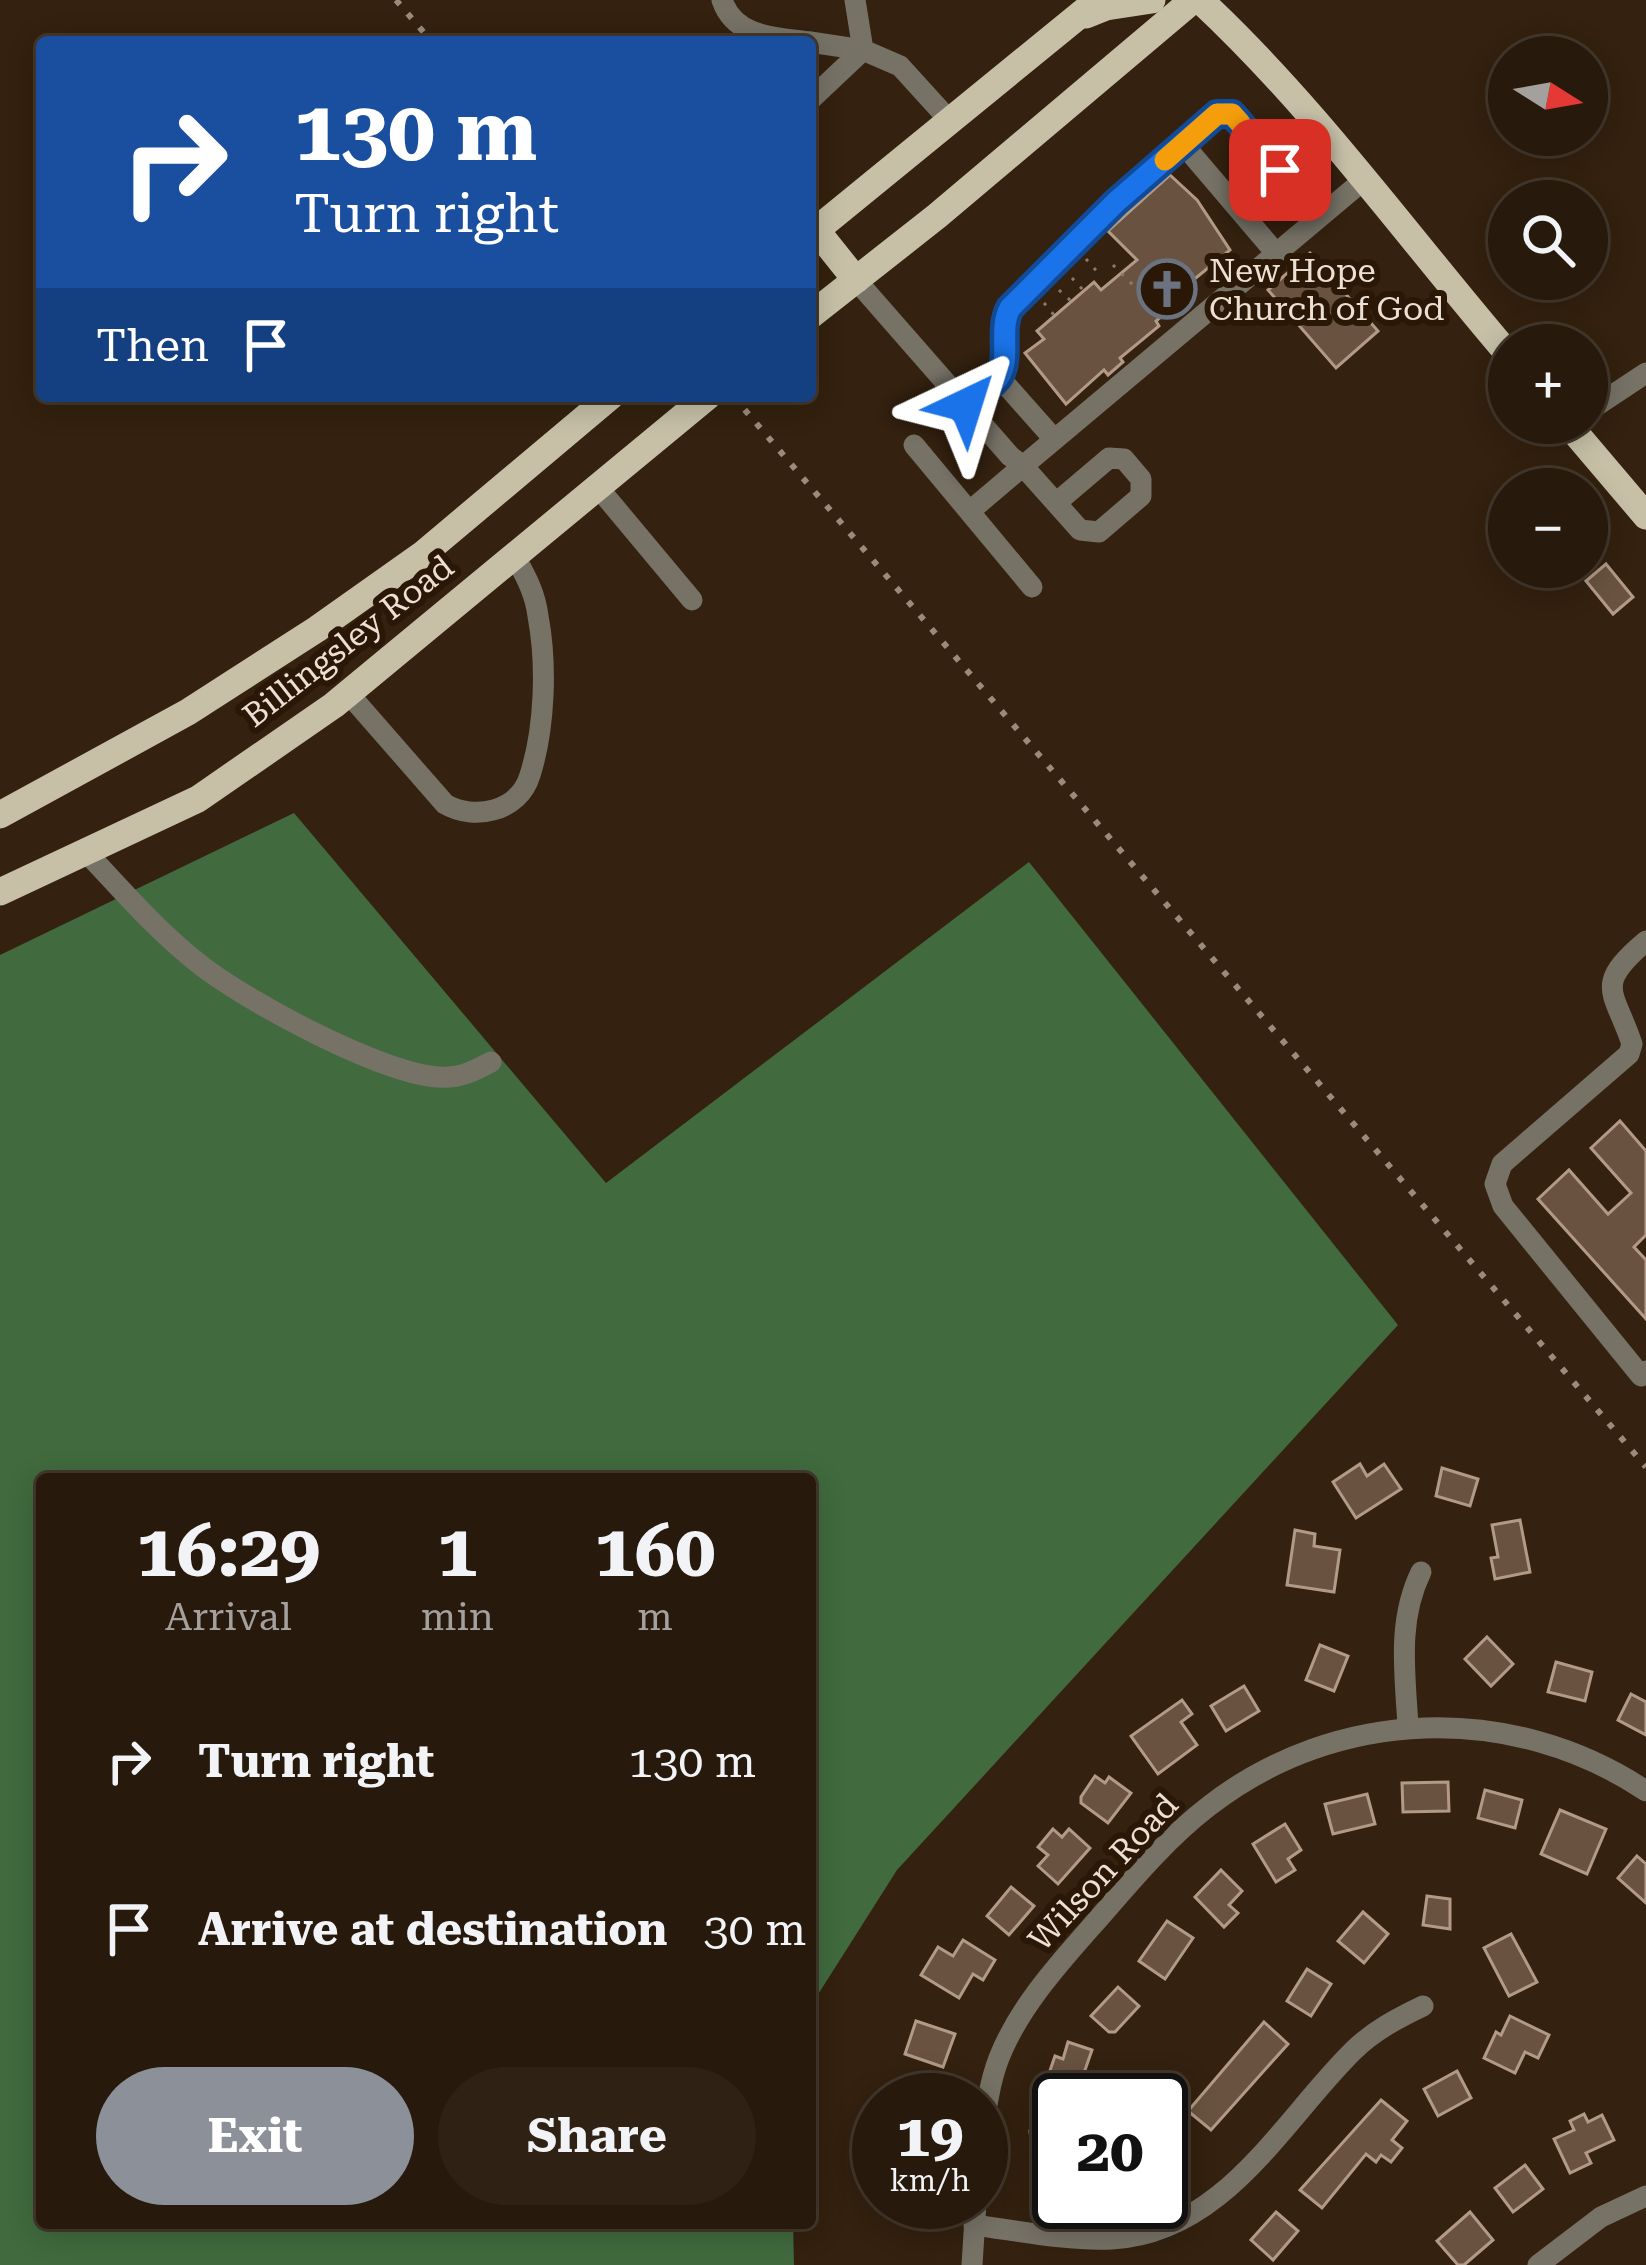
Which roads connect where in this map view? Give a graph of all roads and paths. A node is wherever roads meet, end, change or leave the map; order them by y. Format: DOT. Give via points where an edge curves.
graph roads {
  1 [pos="722,0"];
  2 [pos="855,0"];
  3 [pos="1098,0"];
  4 [pos="1152,0"];
  5 [pos="1197,0"];
  6 [pos="1072,21"];
  7 [pos="740,36"];
  8 [pos="816,43"];
  9 [pos="862,50"];
  10 [pos="816,94"];
  11 [pos="950,122"];
  12 [pos="1184,144"];
  13 [pos="1365,179"];
  14 [pos="1304,199"];
  15 [pos="816,230"];
  16 [pos="816,235"];
  17 [pos="1275,252"];
  18 [pos="1113,265"];
  19 [pos="856,280"];
  20 [pos="816,311"];
  21 [pos="1161,313"];
  22 [pos="1488,329"];
  23 [pos="1646,373"];
  24 [pos="999,377"];
  25 [pos="1608,398"];
  26 [pos="604,402"];
  27 [pos="700,402"];
  28 [pos="966,405"];
  29 [pos="1054,439"];
  30 [pos="1591,444"];
  31 [pos="914,445"];
  32 [pos="1023,466"];
  33 [pos="596,485"];
  34 [pos="1056,503"];
  35 [pos="970,511"];
  36 [pos="1646,516"];
  37 [pos="514,555"];
  38 [pos="1033,587"];
  39 [pos="692,600"];
  40 [pos="348,693"];
  41 [pos="0,815"];
  42 [pos="86,852"];
  43 [pos="0,892"];
  44 [pos="1646,941"];
  45 [pos="491,1062"];
  46 [pos="1644,1376"];
  47 [pos="1420,1572"];
  48 [pos="1408,1726"];
  49 [pos="1646,1791"];
  50 [pos="1423,2006"];
  51 [pos="995,2073"];
  52 [pos="1646,2196"];
  53 [pos="1008,2220"];
  54 [pos="974,2229"];
  55 [pos="972,2265"];
  56 [pos="1538,2265"];
  1 -- 7 [label="street"];
  2 -- 9 [label="street"];
  3 -- 6 [label="main road"];
  4 -- 6 [label="main road"];
  5 -- 13 [label="main road"];
  5 -- 19 [label="main road"];
  6 -- 11 [label="main road"];
  8 -- 9 [label="street"];
  9 -- 10 [label="street"];
  9 -- 11 [label="street" via="900,66"];
  11 -- 15 [label="main road"];
  12 -- 14 [label="street" via="1217,114 1232,114"];
  12 -- 17 [label="street"];
  12 -- 24 [label="street" via="1010,308"];
  13 -- 17 [label="street"];
  13 -- 22 [label="main road"];
  16 -- 19 [label="main road"];
  17 -- 29 [label="street"];
  18 -- 21 [label="path"];
  19 -- 20 [label="main road"];
  19 -- 28 [label="street"];
  23 -- 25 [label="street"];
  24 -- 28 [label="street"];
  24 -- 29 [label="street"];
  26 -- 41 [label="main road, Billingsley Road" via="423,554 317,629 188,712"];
  27 -- 33 [label="main road, Billingsley Road"];
  28 -- 32 [label="street"];
  29 -- 32 [label="street"];
  30 -- 36 [label="main road"];
  31 -- 35 [label="street"];
  32 -- 34 [label="street"];
  32 -- 35 [label="street"];
  33 -- 37 [label="main road, Billingsley Road"];
  33 -- 39 [label="street"];
  35 -- 38 [label="street"];
  37 -- 40 [label="main road, Billingsley Road"];
  37 -- 40 [label="street" via="531,585 542,653 531,774 515,797 481,815 445,804"];
  40 -- 42 [label="main road, Billingsley Road" via="197,799"];
  42 -- 43 [label="main road, Billingsley Road"];
  42 -- 45 [label="street" via="201,966 308,1029 413,1074 466,1075"];
  44 -- 46 [label="street" via="1613,979 1629,1054 1502,1164 1495,1184 1503,1206"];
  47 -- 48 [label="street" via="1403,1635"];
  48 -- 49 [label="street, Wilson Road" via="1518,1735 1602,1765"];
  48 -- 51 [label="street, Wilson Road" via="1280,1762 1180,1830 1061,1962 1021,2016"];
  50 -- 53 [label="street" via="1354,2048 1233,2185 1197,2212 1112,2239"];
  52 -- 56 [label="street" via="1601,2216"];
  54 -- 55 [label="street"];
}
